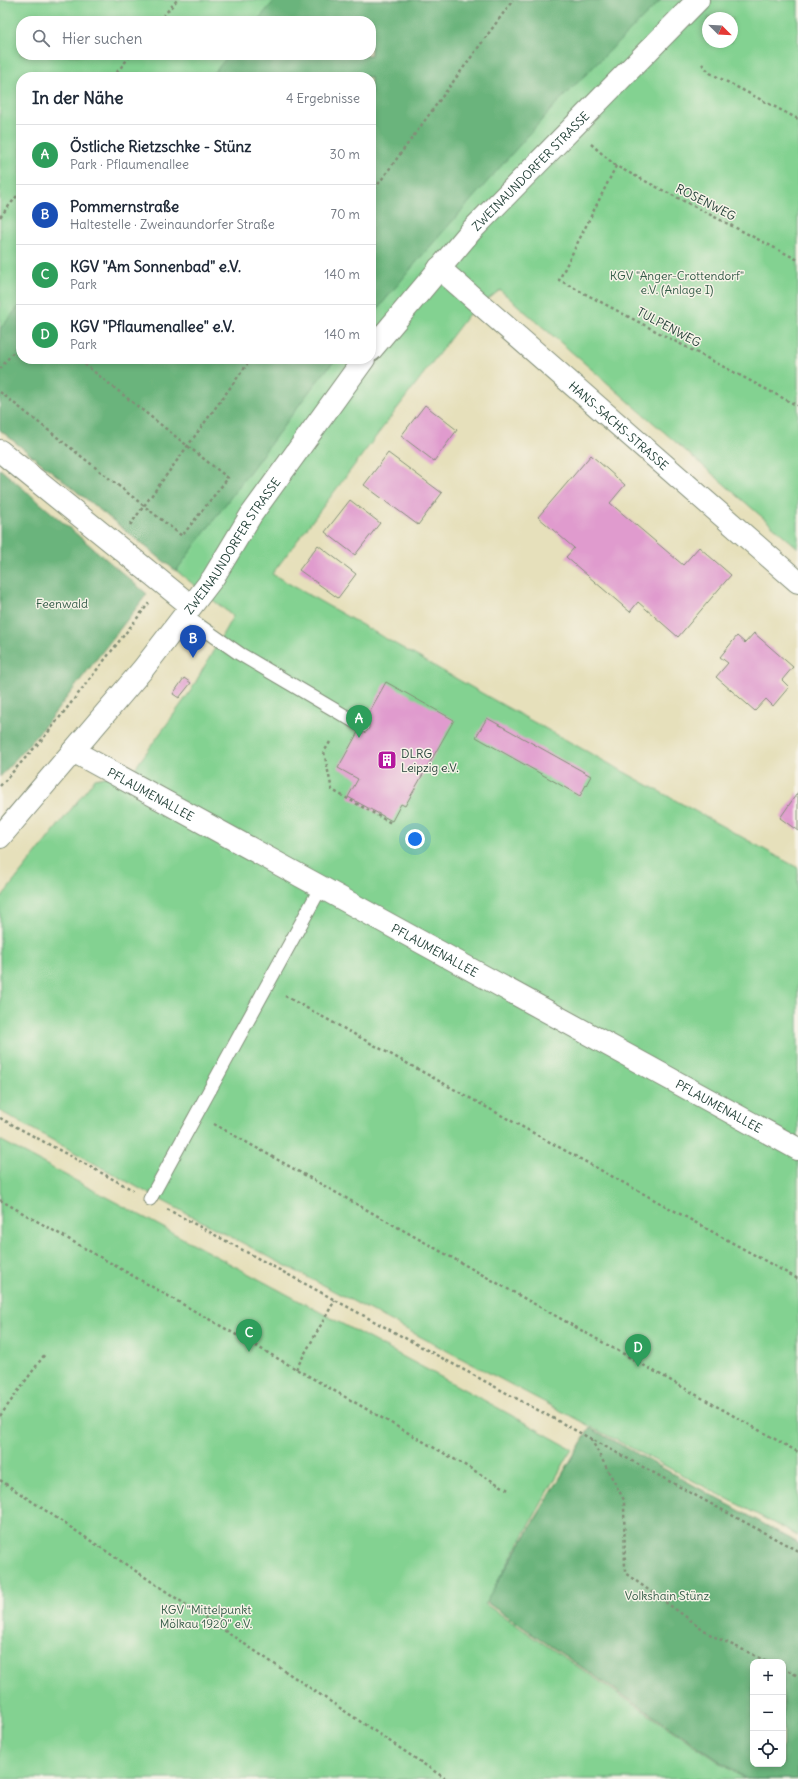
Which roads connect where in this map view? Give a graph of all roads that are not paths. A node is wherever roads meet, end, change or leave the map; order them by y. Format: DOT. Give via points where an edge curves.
graph roads {
  1 [pos="698,0"];
  2 [pos="439,268"];
  3 [pos="376,344"];
  4 [pos="360,364"];
  5 [pos="0,451"];
  6 [pos="798,582"];
  7 [pos="188,610"];
  8 [pos="362,726"];
  9 [pos="73,751"];
  10 [pos="0,837"];
  11 [pos="321,887"];
  12 [pos="798,1149"];
  13 [pos="150,1199"];
  1 -- 2 [label="street, ZWEINAUNDORFER STRASSE" via="471,231"];
  2 -- 3 [label="street, ZWEINAUNDORFER STRASSE"];
  2 -- 6 [label="street, HANS-SACHS-STRASSE"];
  4 -- 7 [label="street, ZWEINAUNDORFER STRASSE" via="251,516 213,578"];
  5 -- 7 [label="street" via="164,584"];
  7 -- 8 [label="lane" via="240,654"];
  7 -- 9 [label="street, ZWEINAUNDORFER STRASSE" via="143,669"];
  9 -- 10 [label="street, ZWEINAUNDORFER STRASSE"];
  9 -- 11 [label="street, PFLAUMENALLEE"];
  11 -- 12 [label="street, PFLAUMENALLEE"];
  11 -- 13 [label="lane"];
}
